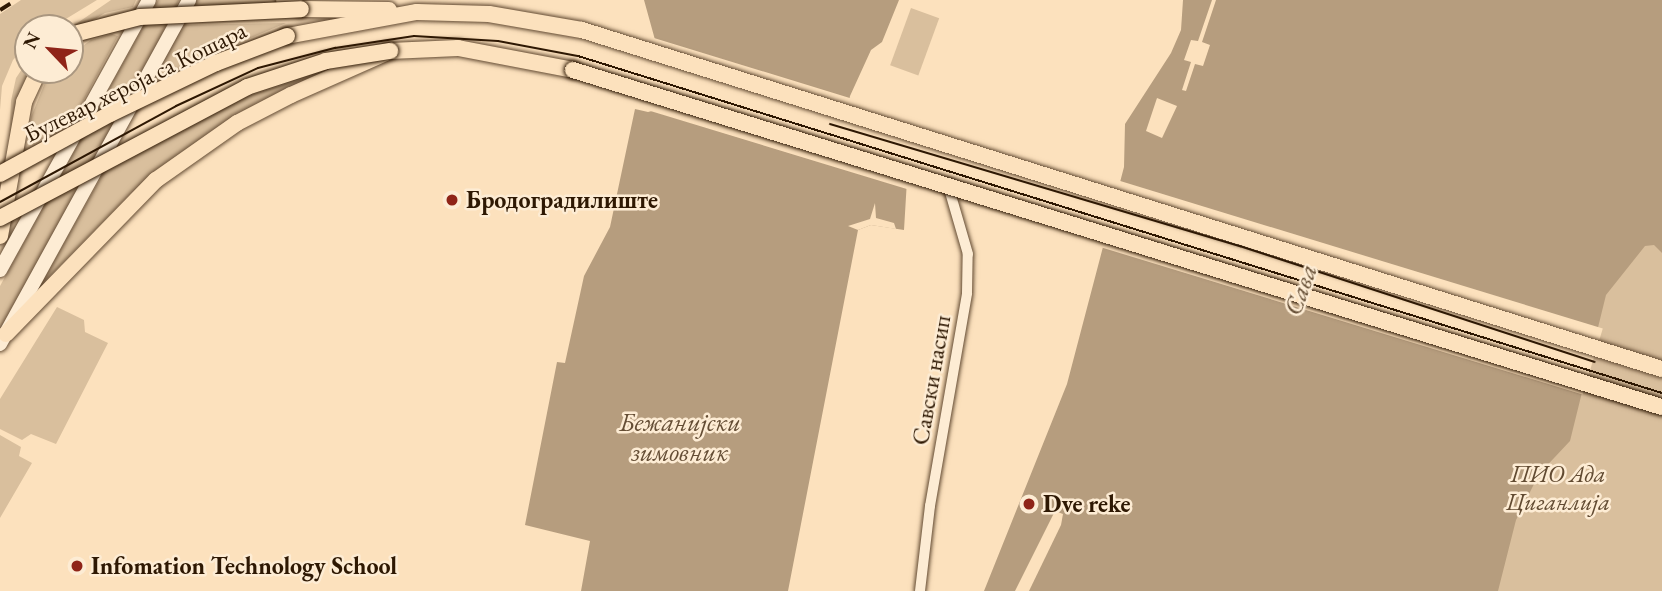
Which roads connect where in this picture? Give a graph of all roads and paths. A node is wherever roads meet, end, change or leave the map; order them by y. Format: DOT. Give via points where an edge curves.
graph roads {
  1 [pos="149,0"];
  2 [pos="189,0"];
  3 [pos="284,0"];
  4 [pos="301,9"];
  5 [pos="402,13"];
  6 [pos="84,33"];
  7 [pos="390,51"];
  8 [pos="34,84"];
  9 [pos="0,174"];
  10 [pos="946,178"];
  11 [pos="0,218"];
  12 [pos="0,236"];
  13 [pos="0,270"];
  14 [pos="3,339"];
  15 [pos="1662,369"];
  16 [pos="1662,407"];
  17 [pos="920,591"];
  1 -- 13 [label="main road"];
  2 -- 14 [label="main road"];
  3 -- 4 [label="main road, bridge"];
  4 -- 5 [label="main road" via="357,7"];
  4 -- 6 [label="main road, bridge" via="140,17"];
  5 -- 9 [label="main road, Булевар хероја са Кошара, bridge" via="302,32 245,51 110,114"];
  5 -- 15 [label="main road, Булевар хероја са Кошара" via="489,14 582,30"];
  7 -- 11 [label="main road, bridge" via="326,61 247,87"];
  7 -- 14 [label="main road, bridge" via="268,106 181,161 114,219"];
  7 -- 16 [label="main road, bridge" via="458,48 573,70"];
  8 -- 12 [label="main road" via="19,122"];
  10 -- 17 [label="street, Савски насип" via="964,234 968,270"];
}
